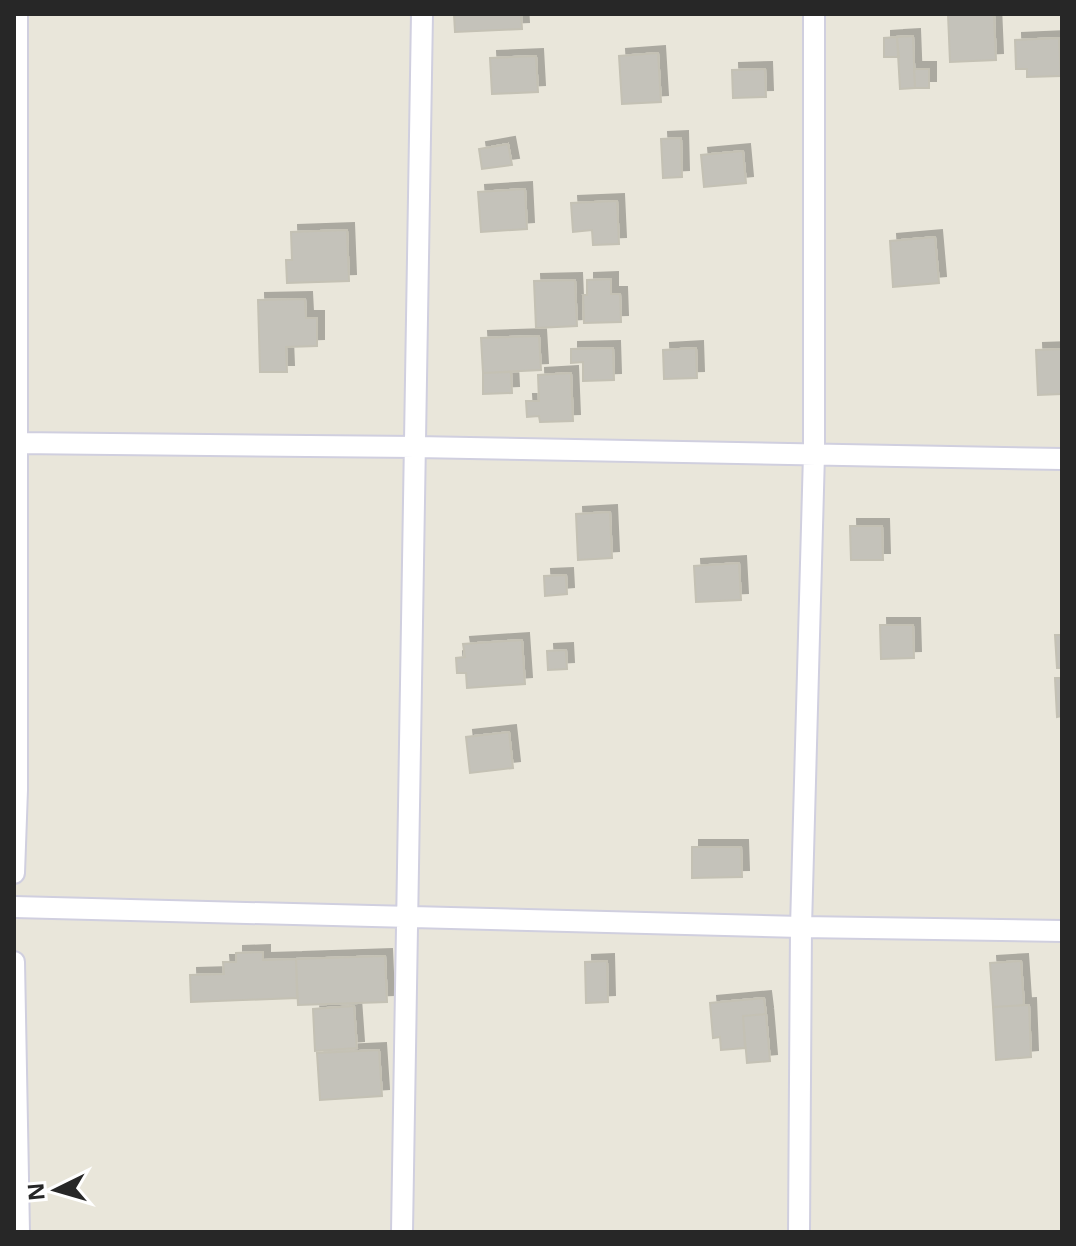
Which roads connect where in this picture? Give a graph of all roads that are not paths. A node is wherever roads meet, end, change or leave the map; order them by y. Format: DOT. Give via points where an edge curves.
graph roads {
  1 [pos="17,14"];
  2 [pos="422,14"];
  3 [pos="814,14"];
  4 [pos="16,443"];
  5 [pos="416,447"];
  6 [pos="814,454"];
  7 [pos="1062,459"];
  8 [pos="14,873"];
  9 [pos="14,907"];
  10 [pos="407,917"];
  11 [pos="801,927"];
  12 [pos="1062,931"];
  13 [pos="14,962"];
  14 [pos="19,1232"];
  15 [pos="402,1232"];
  16 [pos="799,1232"];
  1 -- 4 [label="street"];
  2 -- 5 [label="street"];
  3 -- 6 [label="street"];
  4 -- 5 [label="street"];
  4 -- 8 [label="street"];
  5 -- 6 [label="street"];
  5 -- 10 [label="street"];
  6 -- 7 [label="street"];
  6 -- 11 [label="street"];
  9 -- 10 [label="street"];
  10 -- 11 [label="street"];
  10 -- 15 [label="street"];
  11 -- 12 [label="street"];
  11 -- 16 [label="street"];
  13 -- 14 [label="street"];
}
